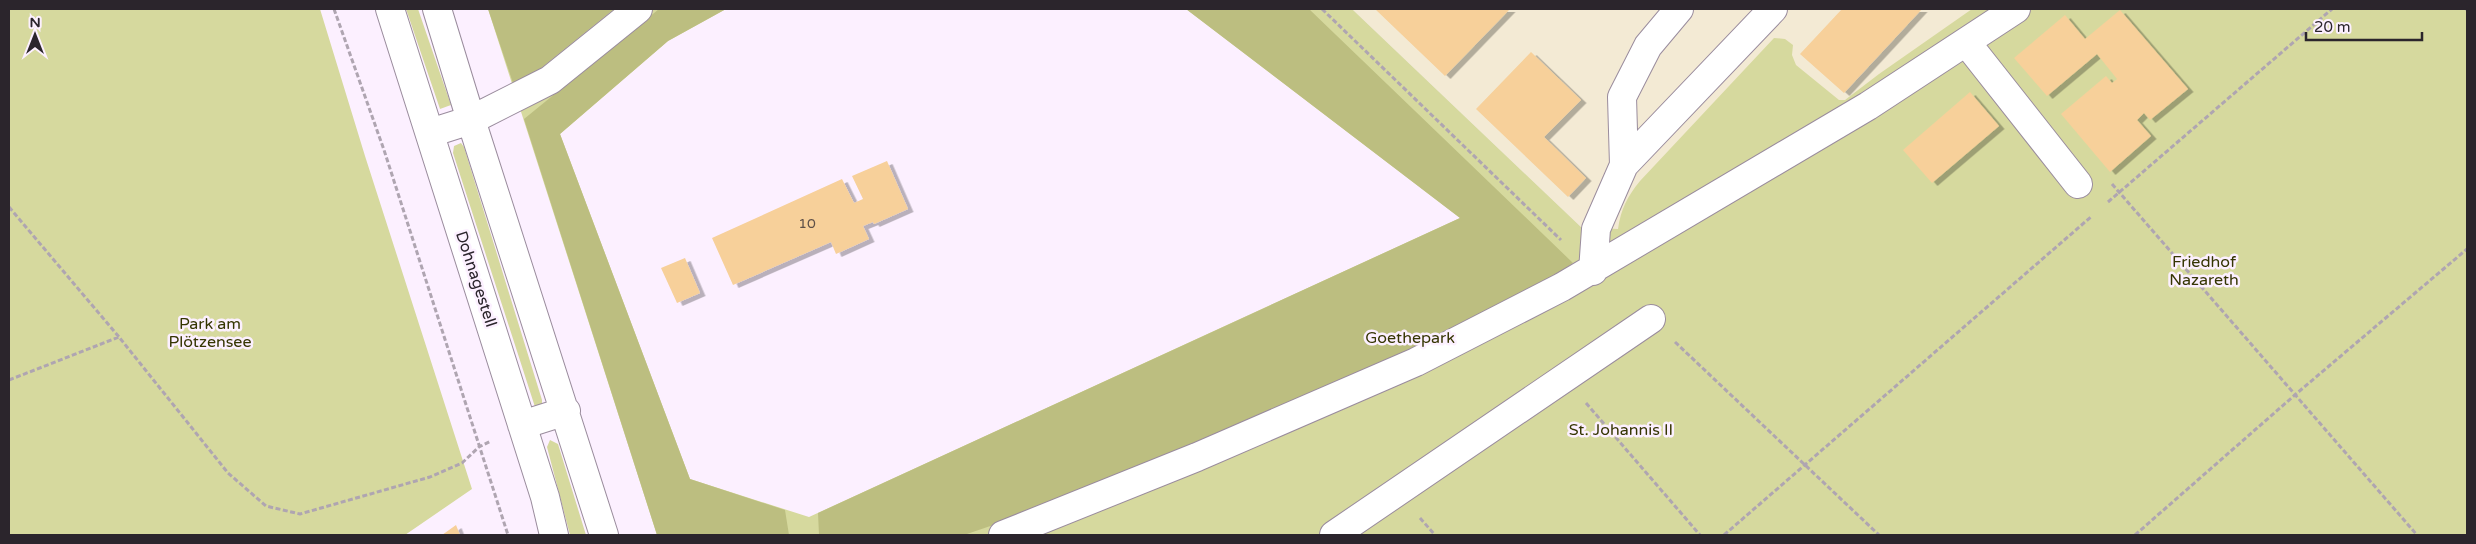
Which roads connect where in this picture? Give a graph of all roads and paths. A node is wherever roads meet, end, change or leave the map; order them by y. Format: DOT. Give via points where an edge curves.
graph roads {
  1 [pos="334,9"];
  2 [pos="390,9"];
  3 [pos="437,9"];
  4 [pos="638,9"];
  5 [pos="1322,9"];
  6 [pos="1679,9"];
  7 [pos="1773,9"];
  8 [pos="2016,9"];
  9 [pos="2332,9"];
  10 [pos="1966,42"];
  11 [pos="471,120"];
  12 [pos="430,133"];
  13 [pos="1624,164"];
  14 [pos="2078,184"];
  15 [pos="2120,192"];
  16 [pos="2105,205"];
  17 [pos="9,207"];
  18 [pos="2097,212"];
  19 [pos="2467,249"];
  20 [pos="1592,271"];
  21 [pos="1652,319"];
  22 [pos="119,337"];
  23 [pos="1565,378"];
  24 [pos="9,380"];
  25 [pos="2296,394"];
  26 [pos="566,411"];
  27 [pos="522,425"];
  28 [pos="479,447"];
  29 [pos="1805,466"];
  30 [pos="508,535"];
  31 [pos="554,535"];
  32 [pos="604,535"];
  33 [pos="1003,535"];
  34 [pos="1334,535"];
  35 [pos="1700,535"];
  36 [pos="1724,535"];
  37 [pos="1879,535"];
  38 [pos="2135,535"];
  39 [pos="2417,535"];
  1 -- 28 [label="path" via="384,150"];
  2 -- 12 [label="street, Dohnagestell"];
  3 -- 11 [label="street"];
  4 -- 11 [label="street" via="550,80"];
  5 -- 20 [label="path"];
  6 -- 13 [label="street" via="1648,46 1622,97"];
  7 -- 13 [label="street"];
  8 -- 10 [label="street"];
  9 -- 15 [label="path"];
  10 -- 14 [label="street"];
  10 -- 20 [label="street" via="1868,106"];
  11 -- 12 [label="street"];
  11 -- 26 [label="street"];
  12 -- 27 [label="street, Dohnagestell"];
  13 -- 20 [label="street" via="1596,229"];
  14 -- 15 [label="path" via="2097,167"];
  15 -- 16 [label="path"];
  15 -- 25 [label="path"];
  17 -- 22 [label="path"];
  18 -- 29 [label="path"];
  19 -- 25 [label="path"];
  20 -- 33 [label="street" via="1416,362 1196,457"];
  21 -- 23 [label="street"];
  21 -- 29 [label="path"];
  22 -- 24 [label="path"];
  22 -- 28 [label="path" via="228,473 266,506 300,514 430,477 462,463"];
  23 -- 34 [label="street"];
  23 -- 35 [label="path"];
  25 -- 38 [label="path"];
  25 -- 39 [label="path"];
  26 -- 27 [label="street"];
  26 -- 32 [label="street"];
  27 -- 28 [label="path"];
  27 -- 31 [label="street, Dohnagestell"];
  28 -- 30 [label="path"];
  29 -- 36 [label="path"];
  29 -- 37 [label="path"];
}
